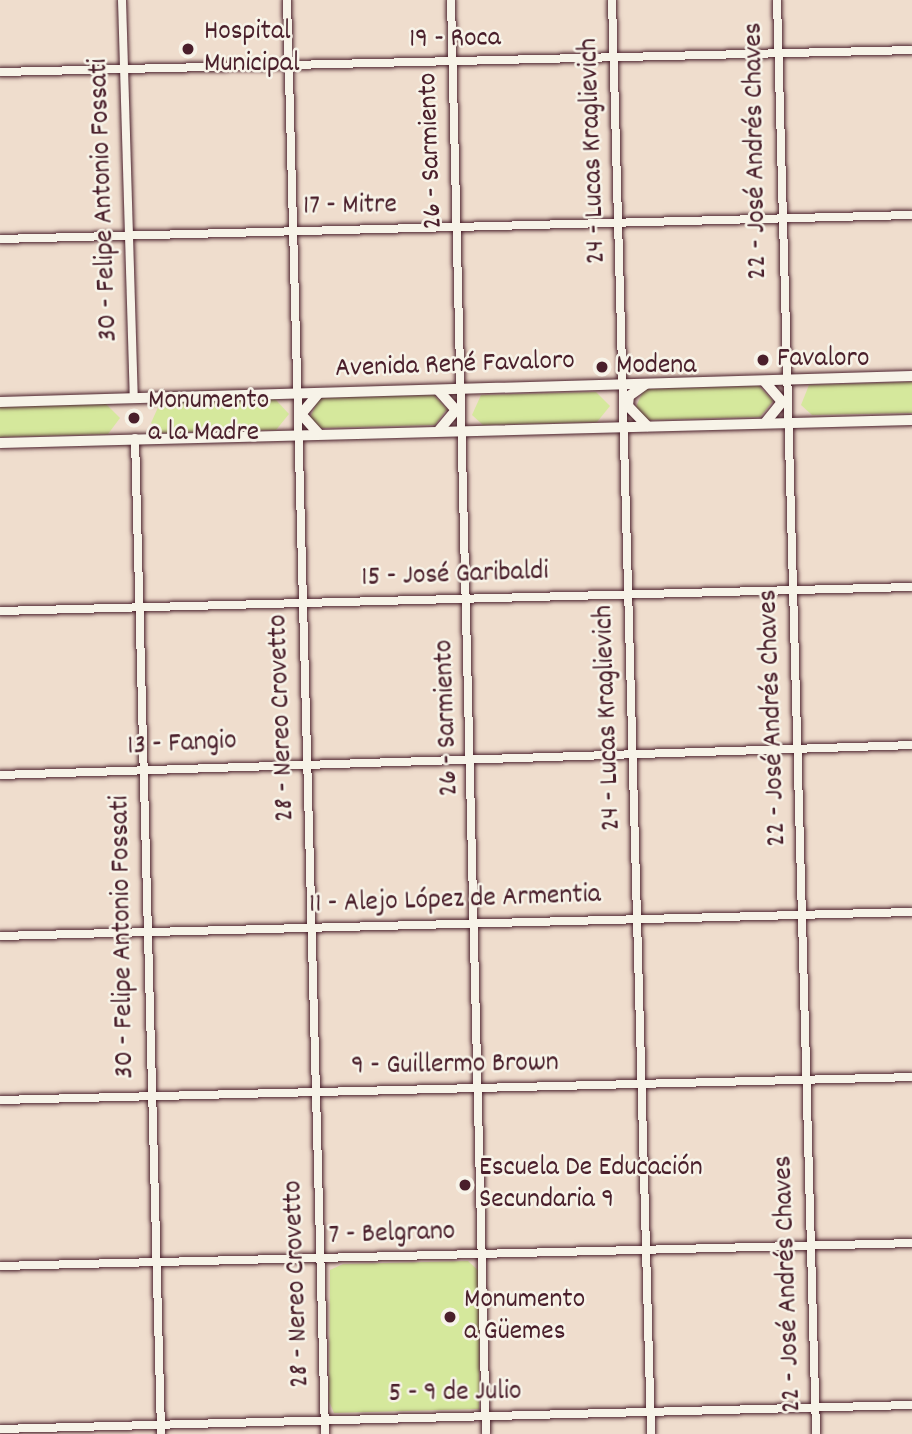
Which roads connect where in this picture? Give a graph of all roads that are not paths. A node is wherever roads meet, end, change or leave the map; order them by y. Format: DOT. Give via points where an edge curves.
graph roads {
  1 [pos="122,0"];
  2 [pos="287,0"];
  3 [pos="451,0"];
  4 [pos="612,0"];
  5 [pos="778,0"];
  6 [pos="912,50"];
  7 [pos="779,53"];
  8 [pos="614,57"];
  9 [pos="452,63"];
  10 [pos="288,65"];
  11 [pos="124,69"];
  12 [pos="0,72"];
  13 [pos="912,215"];
  14 [pos="779,219"];
  15 [pos="618,223"];
  16 [pos="457,227"];
  17 [pos="290,232"];
  18 [pos="130,236"];
  19 [pos="0,239"];
  20 [pos="912,376"];
  21 [pos="786,379"];
  22 [pos="762,380"];
  23 [pos="648,383"];
  24 [pos="623,384"];
  25 [pos="460,388"];
  26 [pos="434,389"];
  27 [pos="320,392"];
  28 [pos="295,393"];
  29 [pos="134,400"];
  30 [pos="0,402"];
  31 [pos="912,419"];
  32 [pos="788,422"];
  33 [pos="764,423"];
  34 [pos="648,426"];
  35 [pos="624,427"];
  36 [pos="462,431"];
  37 [pos="437,432"];
  38 [pos="298,435"];
  39 [pos="320,435"];
  40 [pos="135,438"];
  41 [pos="0,443"];
  42 [pos="912,587"];
  43 [pos="793,590"];
  44 [pos="628,594"];
  45 [pos="467,599"];
  46 [pos="302,603"];
  47 [pos="138,607"];
  48 [pos="0,611"];
  49 [pos="912,745"];
  50 [pos="798,748"];
  51 [pos="633,754"];
  52 [pos="472,757"];
  53 [pos="307,762"];
  54 [pos="143,771"];
  55 [pos="0,775"];
  56 [pos="912,912"];
  57 [pos="802,915"];
  58 [pos="637,919"];
  59 [pos="476,924"];
  60 [pos="312,928"];
  61 [pos="147,933"];
  62 [pos="0,936"];
  63 [pos="912,1077"];
  64 [pos="806,1079"];
  65 [pos="642,1084"];
  66 [pos="481,1088"];
  67 [pos="316,1092"];
  68 [pos="151,1096"];
  69 [pos="0,1100"];
  70 [pos="912,1242"];
  71 [pos="809,1244"];
  72 [pos="646,1251"];
  73 [pos="485,1255"];
  74 [pos="320,1260"];
  75 [pos="156,1264"];
  76 [pos="0,1266"];
  77 [pos="912,1405"];
  78 [pos="815,1408"];
  79 [pos="650,1412"];
  80 [pos="486,1416"];
  81 [pos="325,1420"];
  82 [pos="0,1429"];
  83 [pos="161,1429"];
  84 [pos="325,1434"];
  85 [pos="486,1434"];
  86 [pos="651,1434"];
  87 [pos="816,1434"];
  1 -- 11 [label="street, 30 - Felipe Antonio Fossati"];
  2 -- 10 [label="street, 28 - Nereo Crovetto"];
  3 -- 9 [label="street, 26 - Sarmiento"];
  4 -- 8 [label="street, 24 - Lucas Kraglievich"];
  5 -- 7 [label="street, 22 - José Andrés Chaves"];
  6 -- 7 [label="street, 19 - Roca"];
  7 -- 8 [label="street, 19 - Roca"];
  7 -- 14 [label="street, 22 - José Andrés Chaves"];
  8 -- 9 [label="street, 19 - Roca"];
  8 -- 15 [label="street, 24 - Lucas Kraglievich"];
  9 -- 10 [label="street, 19 - Roca"];
  9 -- 16 [label="street, 26 - Sarmiento"];
  10 -- 11 [label="street, 19 - Roca"];
  10 -- 17 [label="street, 28 - Nereo Crovetto"];
  11 -- 12 [label="street, 19 - Roca"];
  11 -- 18 [label="street, 30 - Felipe Antonio Fossati"];
  13 -- 14 [label="street, 17 - Mitre"];
  14 -- 15 [label="street, 17 - Mitre"];
  14 -- 21 [label="street, 22 - José Andrés Chaves"];
  15 -- 16 [label="street, 17 - Mitre"];
  15 -- 24 [label="street, 24 - Lucas Kraglievich"];
  16 -- 17 [label="street, 17 - Mitre"];
  16 -- 25 [label="street, 26 - Sarmiento"];
  17 -- 18 [label="street, 17 - Mitre"];
  17 -- 28 [label="street, 28 - Nereo Crovetto"];
  18 -- 19 [label="street, 17 - Mitre"];
  18 -- 29 [label="street, 30 - Felipe Antonio Fossati"];
  20 -- 21 [label="main road, Avenida René Favaloro"];
  21 -- 22 [label="main road, Avenida René Favaloro"];
  21 -- 32 [label="street, 22 - José Andrés Chaves"];
  22 -- 23 [label="main road, Avenida René Favaloro"];
  22 -- 33 [label="main road" via="782,402 781,411"];
  23 -- 24 [label="main road, Avenida René Favaloro"];
  23 -- 34 [label="main road" via="629,396 628,405"];
  24 -- 25 [label="main road, Avenida René Favaloro"];
  24 -- 35 [label="street, 24 - Lucas Kraglievich"];
  25 -- 26 [label="main road, Avenida René Favaloro"];
  25 -- 36 [label="street, 26 - Sarmiento"];
  26 -- 27 [label="main road, Avenida René Favaloro"];
  26 -- 37 [label="main road" via="453,400 456,410 455,419"];
  27 -- 28 [label="main road, Avenida René Favaloro"];
  27 -- 39 [label="main road" via="302,405 301,414"];
  28 -- 29 [label="main road, Avenida René Favaloro"];
  28 -- 38 [label="street, 28 - Nereo Crovetto"];
  29 -- 30 [label="main road, Avenida René Favaloro"];
  31 -- 32 [label="main road"];
  32 -- 33 [label="main road"];
  32 -- 43 [label="street, 22 - José Andrés Chaves"];
  33 -- 34 [label="main road"];
  34 -- 35 [label="main road"];
  35 -- 36 [label="main road"];
  35 -- 44 [label="street, 24 - Lucas Kraglievich"];
  36 -- 37 [label="main road"];
  36 -- 45 [label="street, 26 - Sarmiento"];
  37 -- 39 [label="main road"];
  38 -- 39 [label="main road"];
  38 -- 40 [label="main road"];
  38 -- 46 [label="street, 28 - Nereo Crovetto"];
  40 -- 41 [label="main road"];
  40 -- 47 [label="street, 30 - Felipe Antonio Fossati"];
  42 -- 43 [label="street, 15 - José Garibaldi"];
  43 -- 44 [label="street, 15 - José Garibaldi"];
  43 -- 50 [label="street, 22 - José Andrés Chaves"];
  44 -- 45 [label="street, 15 - José Garibaldi"];
  44 -- 51 [label="street, 24 - Lucas Kraglievich"];
  45 -- 46 [label="street, 15 - José Garibaldi"];
  45 -- 52 [label="street, 26 - Sarmiento"];
  46 -- 47 [label="street, 15 - José Garibaldi"];
  46 -- 53 [label="street, 28 - Nereo Crovetto"];
  47 -- 48 [label="street, 15 - José Garibaldi"];
  47 -- 54 [label="street, 30 - Felipe Antonio Fossati"];
  49 -- 50 [label="street, 13 - Fangio"];
  50 -- 51 [label="street, 13 - Fangio"];
  50 -- 57 [label="street, 22 - José Andrés Chaves"];
  51 -- 52 [label="street, 13 - Fangio"];
  51 -- 58 [label="street, 24 - Lucas Kraglievich"];
  52 -- 53 [label="street, 13 - Fangio"];
  52 -- 59 [label="street, 26 - Sarmiento"];
  53 -- 54 [label="street, 13 - Fangio"];
  53 -- 60 [label="street, 28 - Nereo Crovetto"];
  54 -- 55 [label="street, 13 - Fangio"];
  54 -- 61 [label="street, 30 - Felipe Antonio Fossati"];
  56 -- 57 [label="street, 11 - Alejo López de Armentia"];
  57 -- 58 [label="street, 11 - Alejo López de Armentia"];
  57 -- 64 [label="street, 22 - José Andrés Chaves"];
  58 -- 59 [label="street, 11 - Alejo López de Armentia"];
  58 -- 65 [label="street, 24 - Lucas Kraglievich"];
  59 -- 60 [label="street, 11 - Alejo López de Armentia"];
  59 -- 66 [label="street, 26 - Sarmiento"];
  60 -- 61 [label="street, 11 - Alejo López de Armentia"];
  60 -- 67 [label="street, 28 - Nereo Crovetto"];
  61 -- 62 [label="street, 11 - Alejo López de Armentia"];
  61 -- 68 [label="street, 30 - Felipe Antonio Fossati"];
  63 -- 64 [label="street, 9 - Guillermo Brown"];
  64 -- 65 [label="street, 9 - Guillermo Brown"];
  64 -- 71 [label="street, 22 - José Andrés Chaves"];
  65 -- 66 [label="street, 9 - Guillermo Brown"];
  65 -- 72 [label="street, 24 - Lucas Kraglievich"];
  66 -- 67 [label="street, 9 - Guillermo Brown"];
  66 -- 73 [label="street, 26 - Sarmiento"];
  67 -- 68 [label="street, 9 - Guillermo Brown"];
  67 -- 74 [label="street, 28 - Nereo Crovetto"];
  68 -- 69 [label="street, 9 - Guillermo Brown"];
  68 -- 75 [label="street, 30 - Felipe Antonio Fossati"];
  70 -- 71 [label="street, 7 - Belgrano"];
  71 -- 72 [label="street, 7 - Belgrano"];
  71 -- 78 [label="street, 22 - José Andrés Chaves"];
  72 -- 73 [label="street, 7 - Belgrano"];
  72 -- 79 [label="street, 24 - Lucas Kraglievich"];
  73 -- 74 [label="street, 7 - Belgrano"];
  73 -- 80 [label="street, 26 - Sarmiento"];
  74 -- 75 [label="street, 7 - Belgrano"];
  74 -- 81 [label="street, 28 - Nereo Crovetto"];
  75 -- 76 [label="street, 7 - Belgrano"];
  75 -- 83 [label="street, 30 - Felipe Antonio Fossati"];
  77 -- 78 [label="street, 5 - 9 de Julio"];
  78 -- 79 [label="street, 5 - 9 de Julio"];
  78 -- 87 [label="street, 22 - José Andrés Chaves"];
  79 -- 80 [label="street, 5 - 9 de Julio"];
  79 -- 86 [label="street, 24 - Lucas Kraglievich"];
  80 -- 81 [label="street, 5 - 9 de Julio"];
  80 -- 85 [label="street, 26 - Sarmiento"];
  81 -- 83 [label="street, 5 - 9 de Julio"];
  81 -- 84 [label="street, 28 - Nereo Crovetto"];
  82 -- 83 [label="street, 5 - 9 de Julio"];
}
